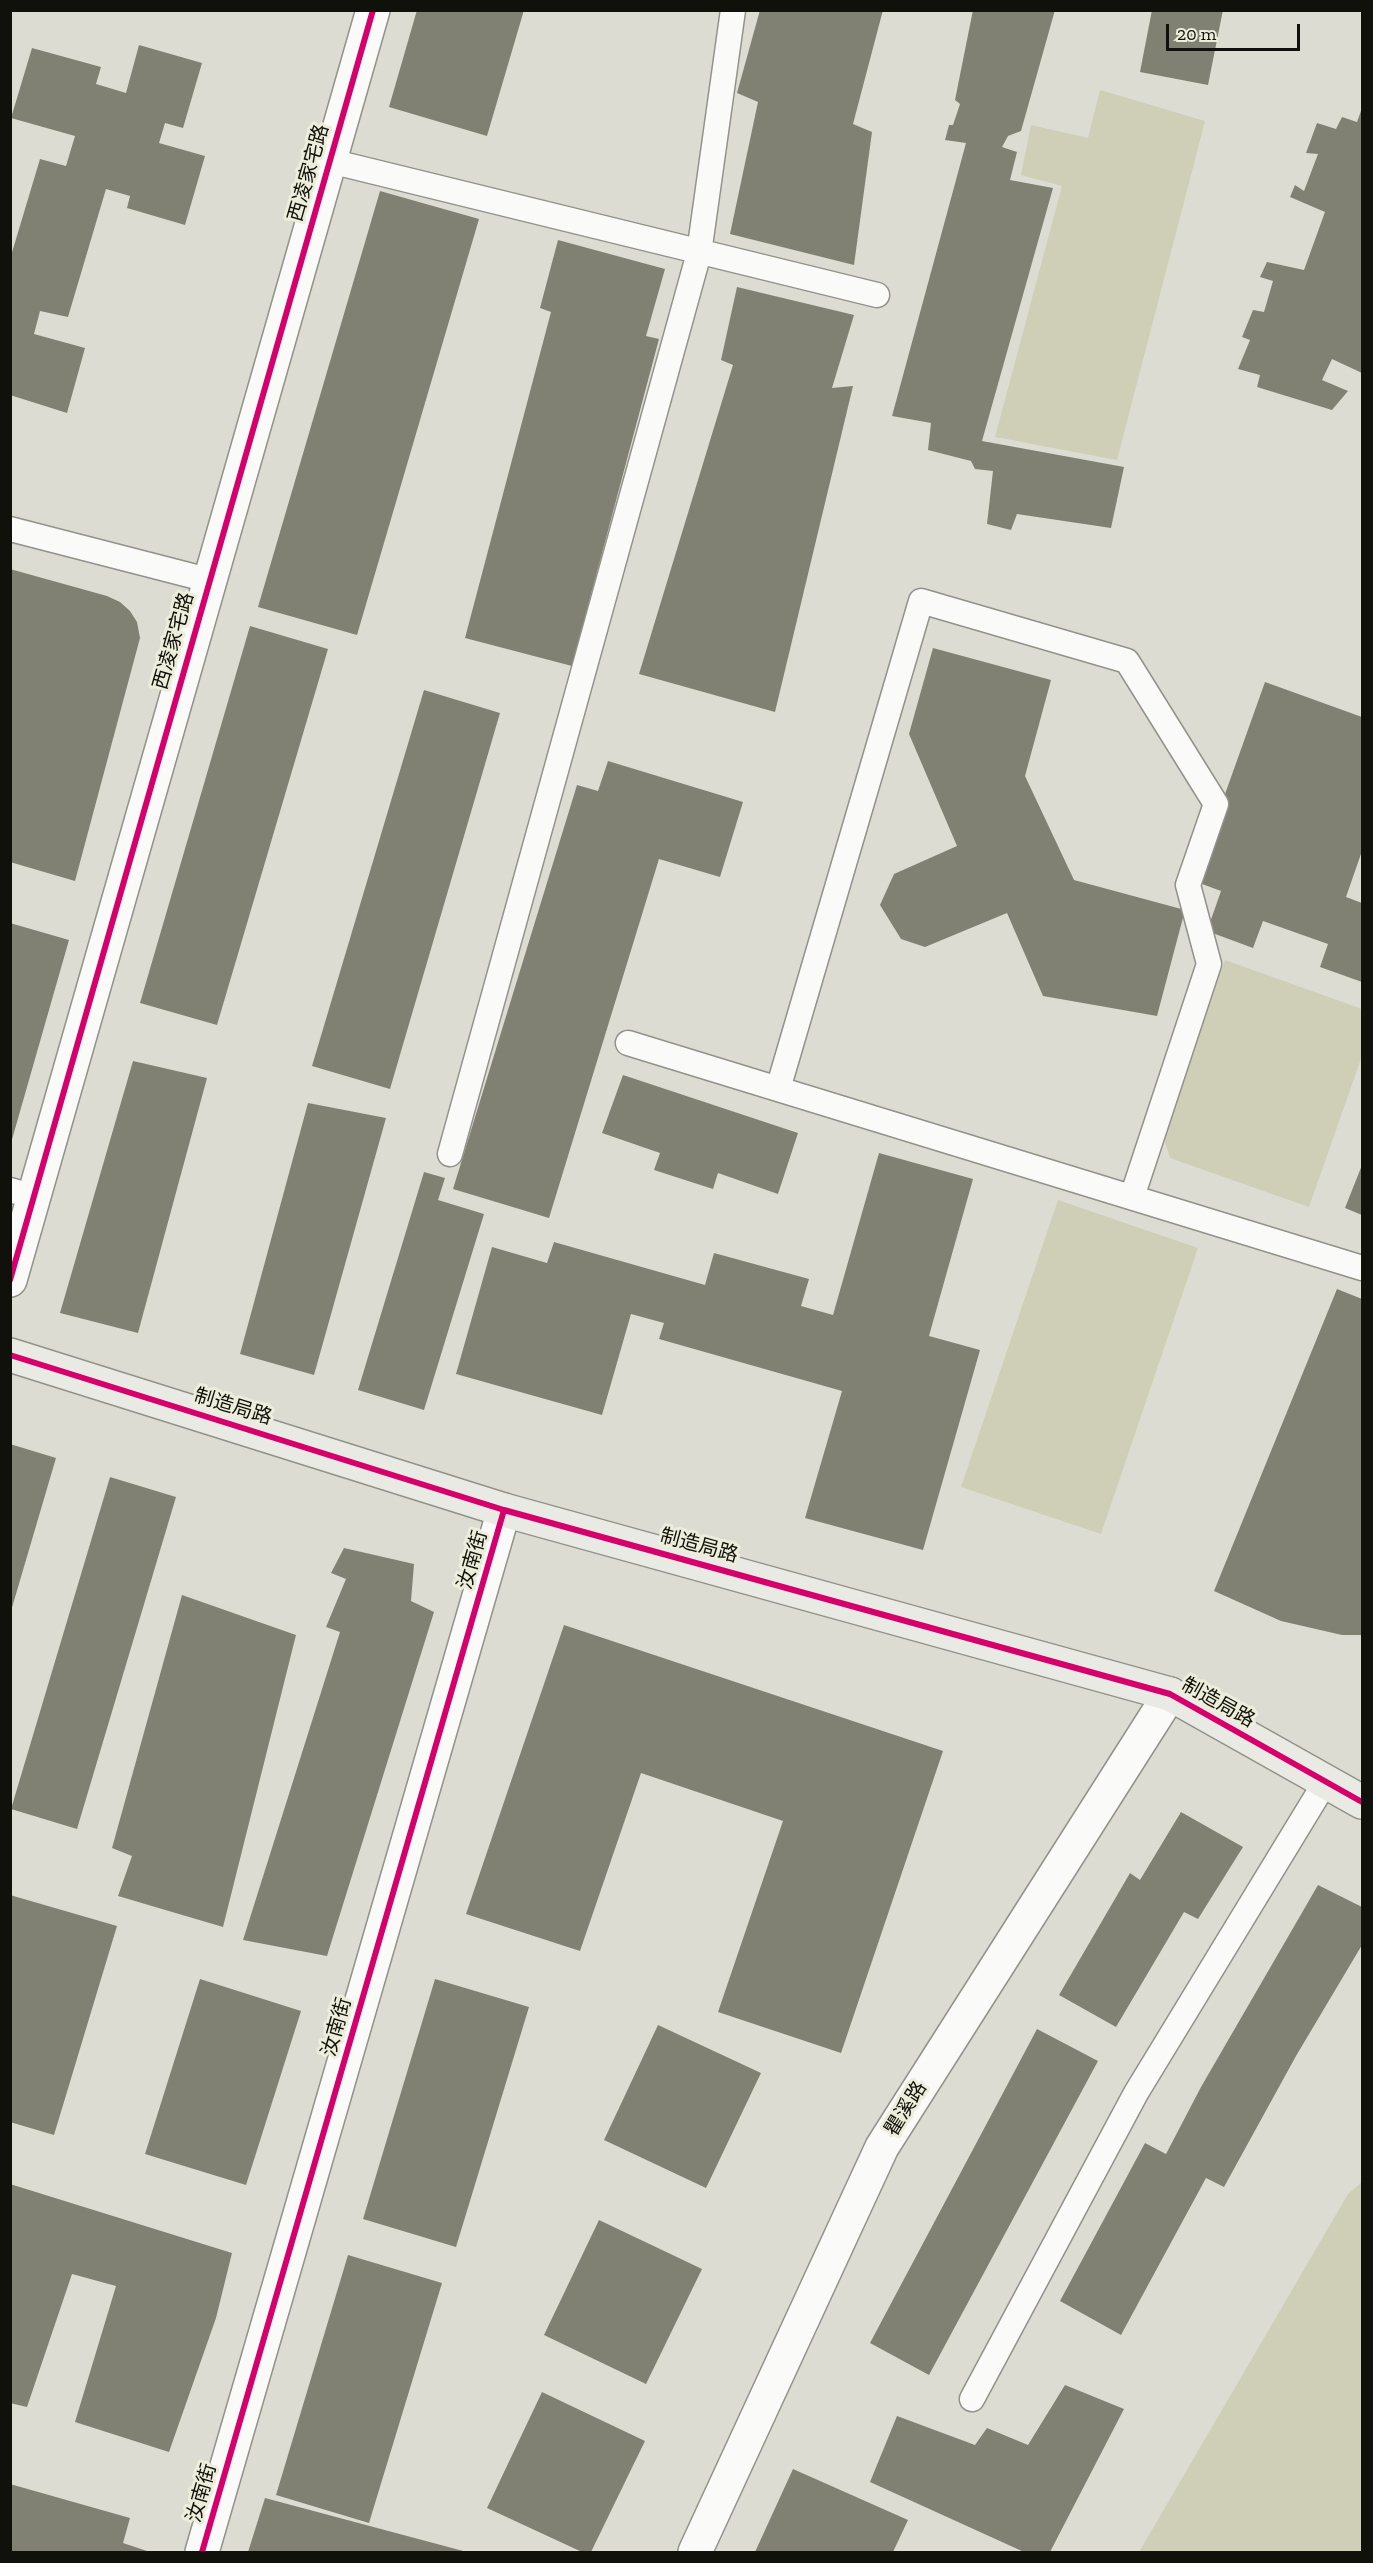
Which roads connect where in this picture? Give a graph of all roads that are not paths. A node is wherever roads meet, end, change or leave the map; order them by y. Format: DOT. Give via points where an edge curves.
graph roads {
  1 [pos="373,10"];
  2 [pos="733,10"];
  3 [pos="330,161"];
  4 [pos="699,252"];
  5 [pos="877,295"];
  6 [pos="10,529"];
  7 [pos="208,580"];
  8 [pos="628,1043"];
  9 [pos="778,1089"];
  10 [pos="450,1154"];
  11 [pos="22,1193"];
  12 [pos="1132,1197"];
  13 [pos="1362,1268"];
  14 [pos="10,1280"];
  15 [pos="10,1355"];
  16 [pos="504,1510"];
  17 [pos="1170,1694"];
  18 [pos="1326,1781"];
  19 [pos="1362,1802"];
  20 [pos="972,2399"];
  21 [pos="202,2553"];
  22 [pos="695,2553"];
  1 -- 3 [label="street, 西凌家宅路"];
  2 -- 4 [label="lane"];
  3 -- 4 [label="lane"];
  3 -- 7 [label="street, 西凌家宅路"];
  4 -- 5 [label="lane"];
  4 -- 10 [label="lane"];
  6 -- 7 [label="lane"];
  7 -- 11 [label="street, 西凌家宅路"];
  8 -- 9 [label="lane"];
  9 -- 12 [label="lane"];
  9 -- 12 [label="lane" via="921,601 1127,661 1216,804 1188,885 1209,964"];
  11 -- 14 [label="street, 西凌家宅路"];
  12 -- 13 [label="lane"];
  15 -- 16 [label="street, 制造局路"];
  16 -- 17 [label="street, 制造局路"];
  16 -- 21 [label="street, 汝南街"];
  17 -- 18 [label="street, 制造局路"];
  17 -- 22 [label="street, 瞿溪路" via="882,2147"];
  18 -- 19 [label="street, 制造局路"];
  18 -- 20 [label="lane" via="1136,2093"];
}
